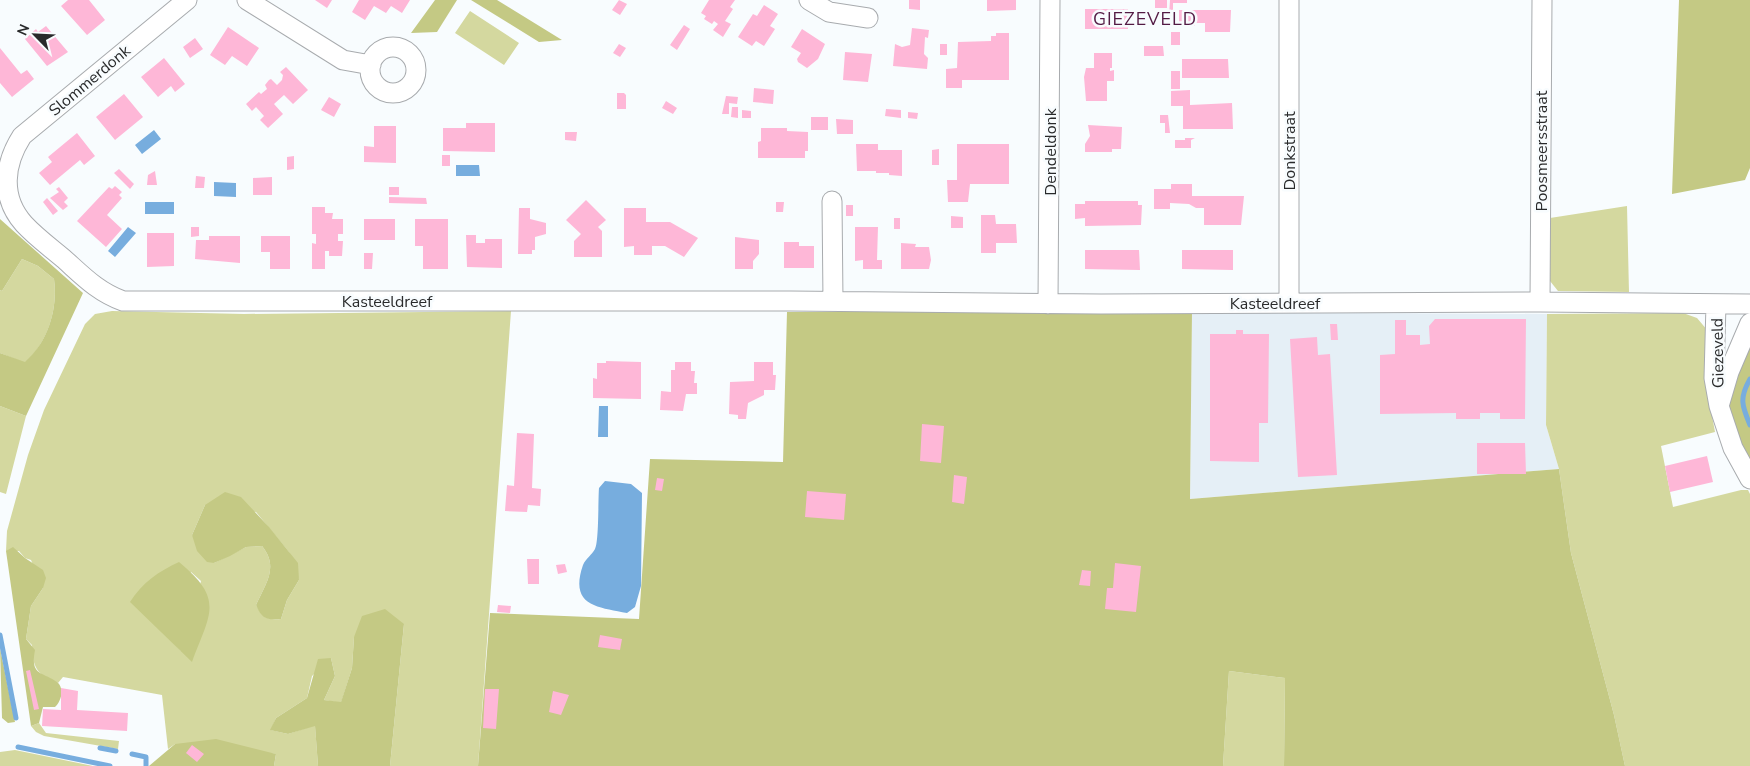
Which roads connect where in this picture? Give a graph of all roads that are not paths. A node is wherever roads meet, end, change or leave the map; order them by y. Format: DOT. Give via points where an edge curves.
graph roads {
  1 [pos="187,0"];
  2 [pos="246,0"];
  3 [pos="809,0"];
  4 [pos="1050,0"];
  5 [pos="1289,0"];
  6 [pos="1542,0"];
  7 [pos="868,18"];
  8 [pos="371,65"];
  9 [pos="6,173"];
  10 [pos="832,201"];
  11 [pos="833,301"];
  12 [pos="1540,302"];
  13 [pos="1290,303"];
  14 [pos="1048,304"];
  15 [pos="1716,304"];
  16 [pos="1750,304"];
  17 [pos="1750,323"];
  18 [pos="1720,406"];
  19 [pos="1750,479"];
  1 -- 9 [label="street, Slommerdonk" via="22,136 11,152"];
  2 -- 8 [label="street" via="343,60"];
  3 -- 7 [label="street" via="830,12"];
  4 -- 14 [label="street, Dendeldonk"];
  5 -- 13 [label="street, Donkstraat"];
  6 -- 12 [label="street, Poosmeersstraat"];
  9 -- 11 [label="street, Kasteeldreef" via="10,198 23,223 98,290 123,301"];
  10 -- 11 [label="street"];
  11 -- 14 [label="street, Kasteeldreef"];
  12 -- 13 [label="street, Kasteeldreef"];
  12 -- 15 [label="street, Kasteeldreef"];
  13 -- 14 [label="street, Kasteeldreef"];
  15 -- 16 [label="street, Giezeveld"];
  15 -- 18 [label="street, Giezeveld" via="1714,378"];
  17 -- 18 [label="street, Giezeveld" via="1729,372"];
  18 -- 19 [label="street, Giezeveld" via="1733,448"];
}
